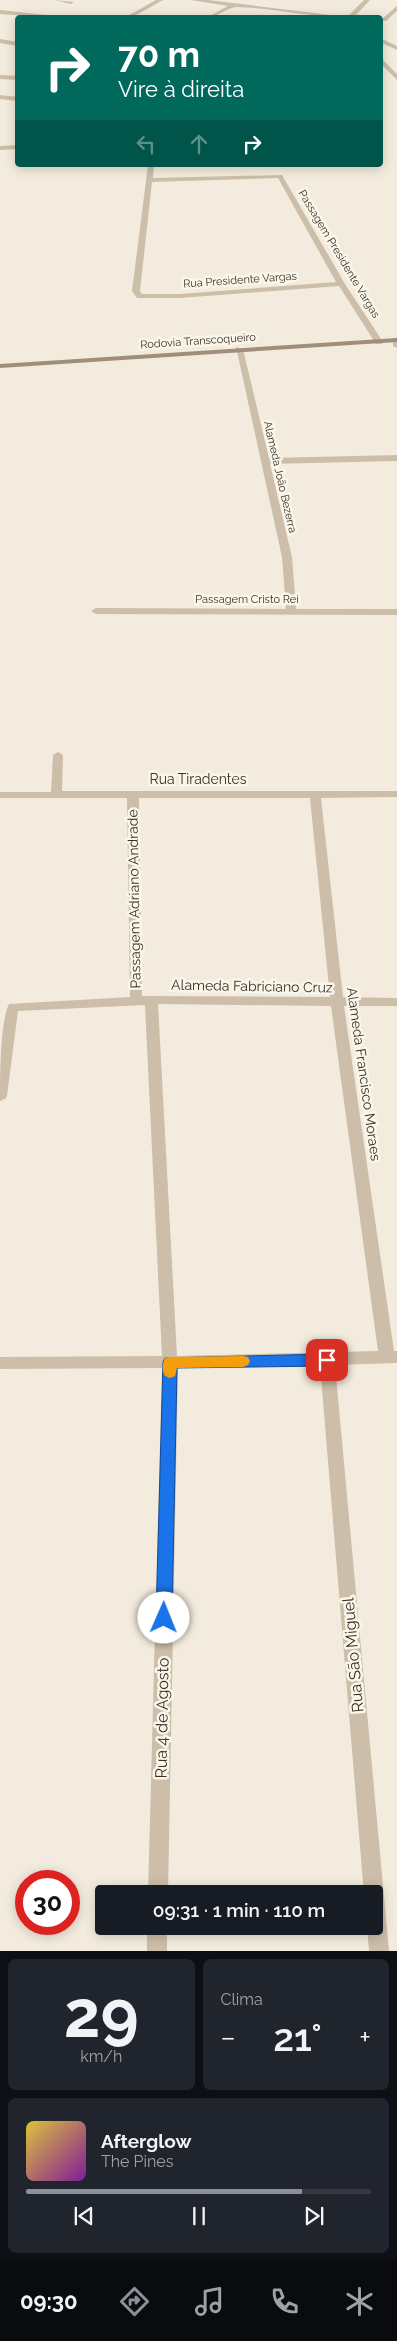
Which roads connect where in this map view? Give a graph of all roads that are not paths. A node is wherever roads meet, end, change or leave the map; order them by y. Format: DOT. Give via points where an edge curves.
graph roads {
  1 [pos="58,0"];
  2 [pos="160,0"];
  3 [pos="194,0"];
  4 [pos="367,0"];
  5 [pos="71,2"];
  6 [pos="232,6"];
  7 [pos="397,8"];
  8 [pos="0,12"];
  9 [pos="28,15"];
  10 [pos="132,15"];
  11 [pos="214,15"];
  12 [pos="301,15"];
  13 [pos="352,15"];
  14 [pos="383,19"];
  15 [pos="383,20"];
  16 [pos="397,20"];
  17 [pos="0,41"];
  18 [pos="383,41"];
  19 [pos="15,44"];
  20 [pos="397,48"];
  21 [pos="388,58"];
  22 [pos="383,59"];
  23 [pos="383,62"];
  24 [pos="0,76"];
  25 [pos="15,78"];
  26 [pos="397,78"];
  27 [pos="0,97"];
  28 [pos="15,99"];
  29 [pos="15,147"];
  30 [pos="0,148"];
  31 [pos="152,167"];
  32 [pos="149,180"];
  33 [pos="341,284"];
  34 [pos="379,342"];
  35 [pos="397,342"];
  36 [pos="239,349"];
  37 [pos="0,366"];
  38 [pos="397,458"];
  39 [pos="265,461"];
  40 [pos="96,611"];
  41 [pos="291,612"];
  42 [pos="397,612"];
  43 [pos="58,755"];
  44 [pos="133,794"];
  45 [pos="315,794"];
  46 [pos="397,794"];
  47 [pos="0,795"];
  48 [pos="56,795"];
  49 [pos="151,1000"];
  50 [pos="136,1001"];
  51 [pos="337,1002"];
  52 [pos="397,1002"];
  53 [pos="0,1096"];
  54 [pos="392,1357"];
  55 [pos="327,1360"];
  56 [pos="170,1362"];
  57 [pos="0,1363"];
  58 [pos="158,1885"];
  59 [pos="157,1935"];
  60 [pos="157,1951"];
  61 [pos="379,1951"];
  1 -- 5 [label="street"];
  2 -- 10 [label="street"];
  3 -- 6 [label="street"];
  4 -- 13 [label="street"];
  6 -- 11 [label="street"];
  6 -- 12 [label="street"];
  7 -- 14 [label="street"];
  8 -- 9 [label="street"];
  15 -- 16 [label="street"];
  17 -- 19 [label="street"];
  18 -- 20 [label="street"];
  21 -- 22 [label="street"];
  23 -- 26 [label="street"];
  24 -- 25 [label="street"];
  27 -- 28 [label="street"];
  29 -- 30 [label="street"];
  31 -- 32 [label="street"];
  32 -- 33 [label="street, Passagem Presidente Vargas" via="280,176"];
  32 -- 33 [label="street, Rua Presidente Vargas" via="136,291 140,296"];
  33 -- 34 [label="street, Passagem Presidente Vargas"];
  34 -- 35 [label="main road, Rodovia Transcoqueiro"];
  34 -- 36 [label="main road, Rodovia Transcoqueiro"];
  36 -- 37 [label="main road, Rodovia Transcoqueiro"];
  36 -- 39 [label="street, Alameda João Bezerra"];
  38 -- 39 [label="street"];
  39 -- 41 [label="street, Alameda João Bezerra" via="287,557"];
  40 -- 41 [label="street, Passagem Cristo Rei"];
  41 -- 42 [label="street, Passagem Cristo Rei"];
  43 -- 48 [label="street"];
  44 -- 45 [label="street, Rua Tiradentes"];
  44 -- 48 [label="street, Rua Tiradentes"];
  44 -- 50 [label="street, Passagem Adriano Andrade"];
  45 -- 46 [label="street, Rua Tiradentes"];
  45 -- 51 [label="street, Alameda Francisco Moraes"];
  47 -- 48 [label="street, Rua Tiradentes"];
  49 -- 50 [label="street, Alameda Fabriciano Cruz"];
  49 -- 51 [label="street, Alameda Fabriciano Cruz"];
  49 -- 56 [label="street, Passagem Adriano Andrade"];
  50 -- 53 [label="street, Passagem Adriano Andrade" via="14,1007"];
  51 -- 52 [label="street, Alameda Fabriciano Cruz"];
  51 -- 54 [label="street, Alameda Francisco Moraes"];
  54 -- 55 [label="street"];
  55 -- 56 [label="street"];
  55 -- 61 [label="street, Rua São Miguel"];
  56 -- 57 [label="street"];
  56 -- 58 [label="street, Rua 4 de Agosto"];
  59 -- 60 [label="street"];
}
